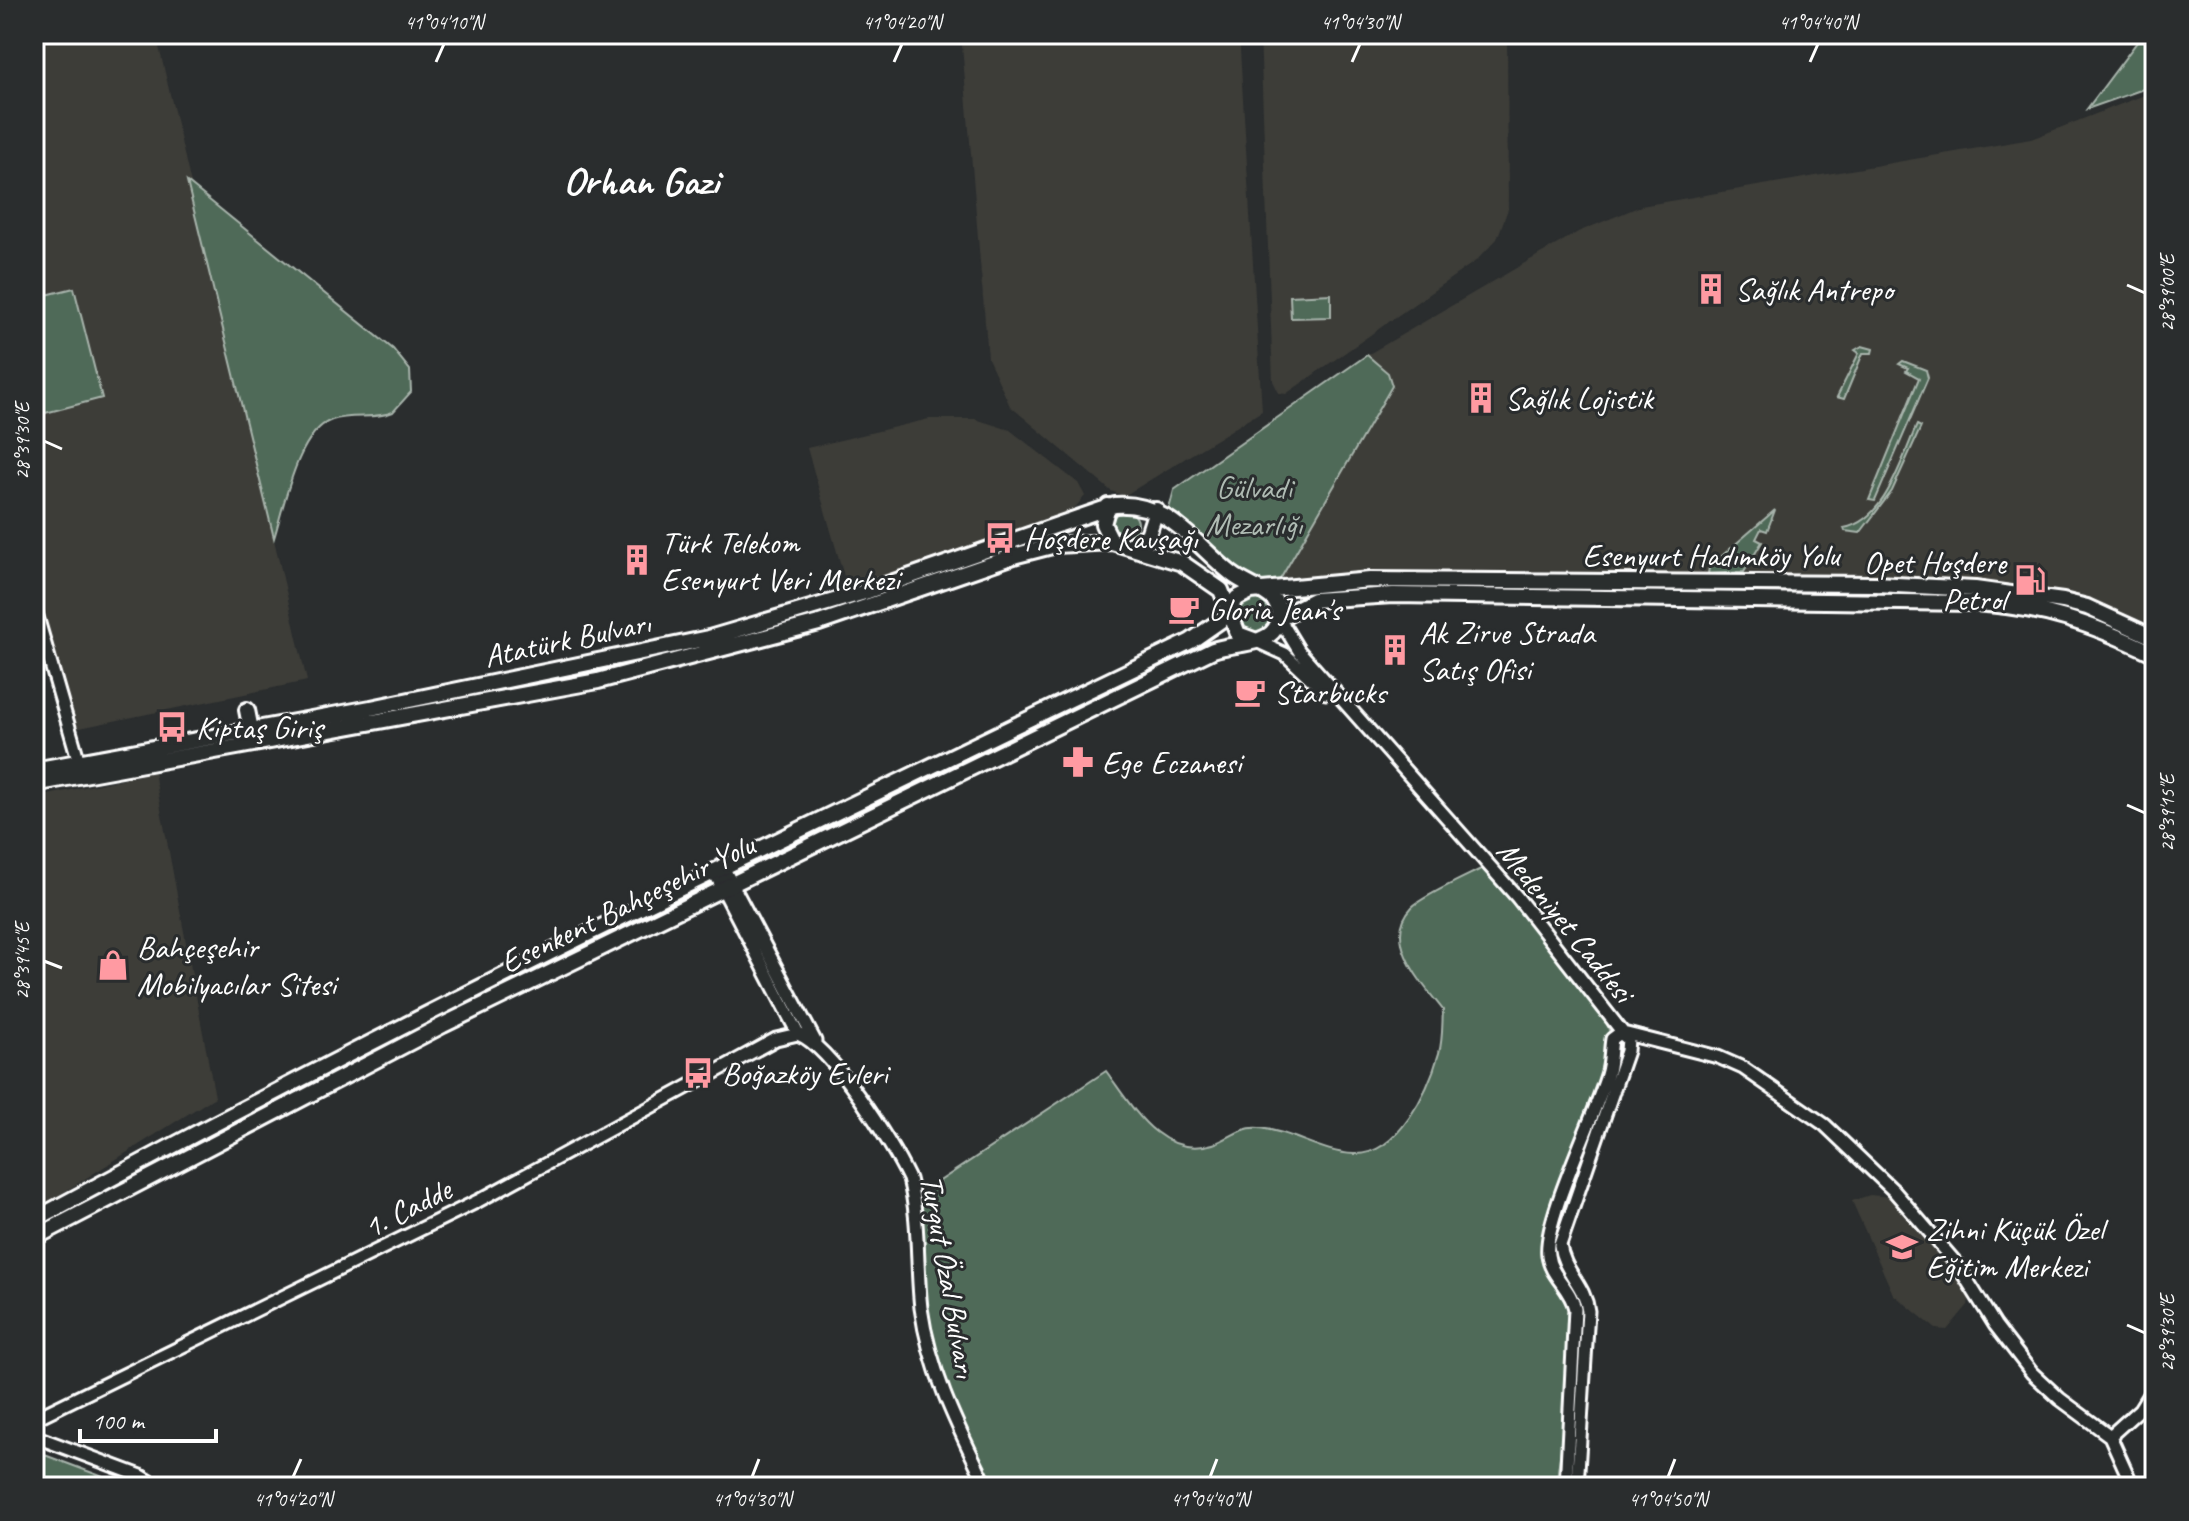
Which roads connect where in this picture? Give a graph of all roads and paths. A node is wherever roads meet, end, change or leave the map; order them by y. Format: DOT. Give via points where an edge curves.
graph roads {
  1 [pos="1108,506"];
  2 [pos="1156,510"];
  3 [pos="1112,542"];
  4 [pos="1130,545"];
  5 [pos="1259,591"];
  6 [pos="1974,596"];
  7 [pos="34,606"];
  8 [pos="1230,612"];
  9 [pos="1279,618"];
  10 [pos="2155,638"];
  11 [pos="1254,640"];
  12 [pos="2155,654"];
  13 [pos="247,710"];
  14 [pos="252,735"];
  15 [pos="1382,746"];
  16 [pos="79,762"];
  17 [pos="34,770"];
  18 [pos="34,784"];
  19 [pos="718,868"];
  20 [pos="726,886"];
  21 [pos="1623,1033"];
  22 [pos="798,1034"];
  23 [pos="817,1045"];
  24 [pos="34,1220"];
  25 [pos="34,1238"];
  26 [pos="2155,1385"];
  27 [pos="34,1419"];
  28 [pos="34,1436"];
  29 [pos="2110,1436"];
  30 [pos="159,1487"];
  31 [pos="987,1487"];
  32 [pos="1566,1487"];
  33 [pos="1577,1487"];
  34 [pos="2133,1487"];
  1 -- 2 [label="main road, Atatürk Bulvarı"];
  1 -- 3 [label="main road" via="1103,524"];
  1 -- 14 [label="main road, Atatürk Bulvarı" via="868,591 709,638"];
  2 -- 4 [label="main road" via="1148,535"];
  2 -- 5 [label="main road"];
  3 -- 4 [label="main road, Atatürk Bulvarı"];
  3 -- 14 [label="main road, Atatürk Bulvarı" via="1056,545 1017,555 819,623 598,681"];
  4 -- 8 [label="main road, Atatürk Bulvarı" via="1200,572 1221,590"];
  5 -- 6 [label="main road, Esenyurt Hadımköy Yolu" via="1370,580 1876,584"];
  5 -- 8 [label="main road" via="1237,598"];
  5 -- 9 [label="main road" via="1272,598"];
  6 -- 9 [label="main road, Esenyurt Hadımköy Yolu" via="1393,595 1314,600"];
  6 -- 10 [label="main road, Esenyurt Hadımköy Yolu" via="2063,601"];
  6 -- 12 [label="main road, Esenyurt Hadımköy Yolu" via="2053,612"];
  7 -- 16 [label="street"];
  8 -- 11 [label="main road" via="1233,628"];
  8 -- 19 [label="main road, Esenkent Bahçeşehir Yolu" via="1191,641"];
  9 -- 11 [label="main road" via="1268,636"];
  9 -- 15 [label="street" via="1299,651"];
  11 -- 15 [label="street" via="1285,654"];
  11 -- 20 [label="main road, Esenkent Bahçeşehir Yolu" via="1213,650"];
  13 -- 14 [label="main road"];
  14 -- 16 [label="main road, Atatürk Bulvarı"];
  14 -- 18 [label="main road" via="251,749 244,753 202,760 179,757"];
  15 -- 21 [label="street, Medeniyet Caddesi" via="1517,897"];
  16 -- 17 [label="main road, Atatürk Bulvarı"];
  19 -- 20 [label="street"];
  19 -- 24 [label="main road, Esenkent Bahçeşehir Yolu" via="379,1036"];
  20 -- 22 [label="street"];
  20 -- 23 [label="street, Turgut Özal Bulvarı"];
  20 -- 25 [label="main road, Esenkent Bahçeşehir Yolu" via="443,1025"];
  21 -- 29 [label="street, Medeniyet Caddesi" via="1743,1068 1825,1125 1894,1191 1959,1266 2032,1373"];
  21 -- 32 [label="street" via="1612,1039 1607,1077 1547,1247 1549,1263 1572,1295 1575,1309"];
  21 -- 33 [label="street" via="1627,1051 1560,1245 1565,1265 1585,1293 1588,1311"];
  22 -- 23 [label="street, Turgut Özal Bulvarı"];
  22 -- 27 [label="street, 1. Cadde" via="776,1039 478,1201"];
  23 -- 31 [label="street, Turgut Özal Bulvarı" via="842,1074 909,1179 921,1307 934,1364"];
  26 -- 29 [label="street" via="2140,1409"];
  28 -- 30 [label="street"];
  29 -- 34 [label="street"];
}
